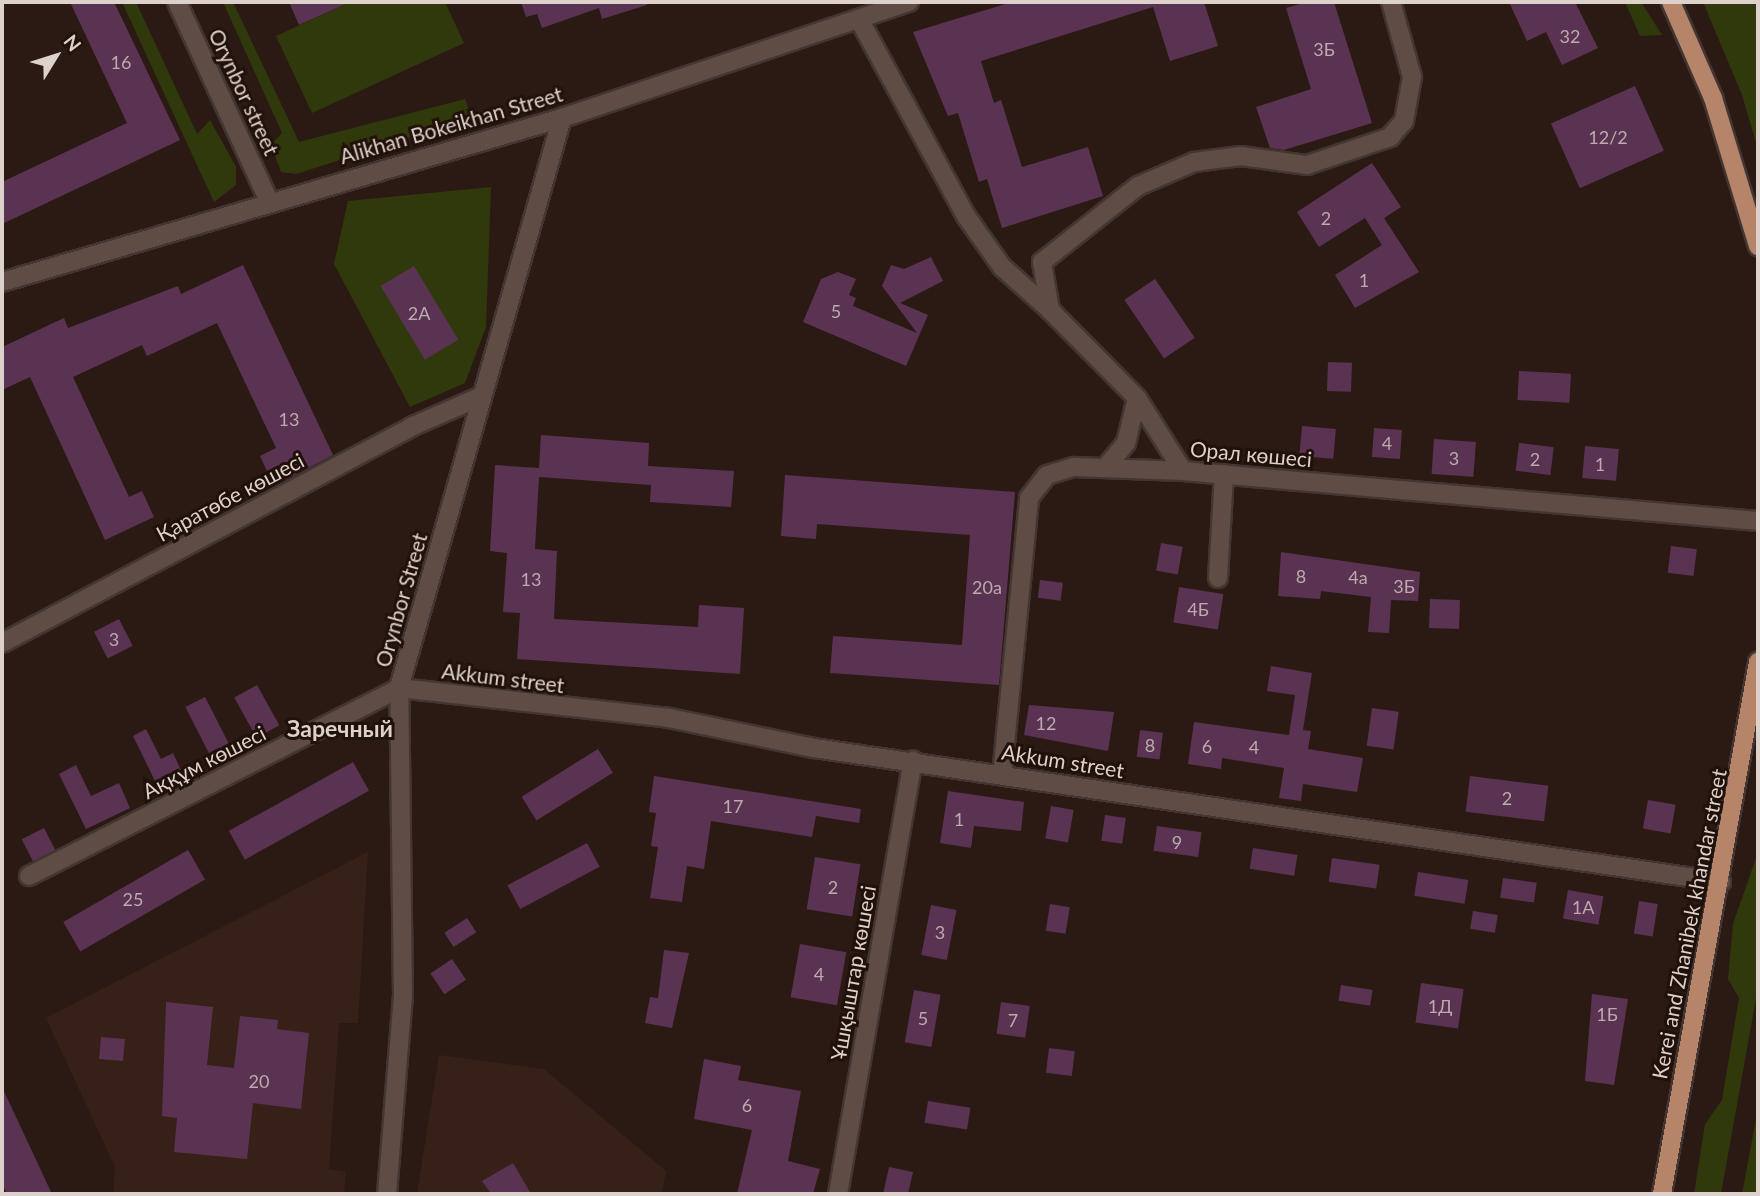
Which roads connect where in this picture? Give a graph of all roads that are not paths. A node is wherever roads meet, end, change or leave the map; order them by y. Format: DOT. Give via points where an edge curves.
graph roads {
  1 [pos="177,2"];
  2 [pos="909,2"];
  3 [pos="1391,2"];
  4 [pos="1671,2"];
  5 [pos="859,19"];
  6 [pos="562,118"];
  7 [pos="269,201"];
  8 [pos="1758,246"];
  9 [pos="2,282"];
  10 [pos="1050,310"];
  11 [pos="482,396"];
  12 [pos="1137,398"];
  13 [pos="1105,468"];
  14 [pos="1183,471"];
  15 [pos="1224,474"];
  16 [pos="1758,521"];
  17 [pos="1218,578"];
  18 [pos="2,643"];
  19 [pos="1758,662"];
  20 [pos="399,688"];
  21 [pos="914,760"];
  22 [pos="1002,775"];
  23 [pos="29,876"];
  24 [pos="1721,882"];
  25 [pos="387,1194"];
  26 [pos="838,1194"];
  27 [pos="1662,1194"];
  1 -- 7 [label="street, Orynbor street"];
  2 -- 5 [label="street, Alikhan Bokeikhan Street"];
  3 -- 10 [label="street" via="1412,77 1404,121 1390,137 1307,165 1241,156 1194,162 1138,186 1042,262"];
  4 -- 8 [label="main road" via="1713,98"];
  5 -- 6 [label="street, Alikhan Bokeikhan Street"];
  5 -- 10 [label="street" via="966,216 1002,267"];
  6 -- 7 [label="street, Alikhan Bokeikhan Street"];
  6 -- 11 [label="street, Orynbor Street"];
  7 -- 9 [label="street, Alikhan Bokeikhan Street"];
  10 -- 12 [label="street"];
  11 -- 18 [label="street, Қаратөбе көшесі" via="411,427"];
  11 -- 20 [label="street, Orynbor Street"];
  12 -- 13 [label="street" via="1126,443"];
  12 -- 14 [label="street"];
  13 -- 14 [label="street, Орал көшесі"];
  13 -- 22 [label="street, Орал көшесі" via="1047,475 1029,498"];
  14 -- 15 [label="street, Орал көшесі"];
  15 -- 16 [label="street, Орал көшесі"];
  15 -- 17 [label="street"];
  19 -- 24 [label="main road, Kerei and Zhanibek khandar street"];
  20 -- 21 [label="street, Akkum street" via="670,718"];
  20 -- 23 [label="street, Аққұм көшесі"];
  20 -- 25 [label="street, Orynbor Street" via="403,996"];
  21 -- 22 [label="street, Akkum street"];
  21 -- 26 [label="street, Ұшқыштар көшесі"];
  22 -- 24 [label="street, Akkum street"];
  24 -- 27 [label="main road, Kerei and Zhanibek khandar street"];
}
